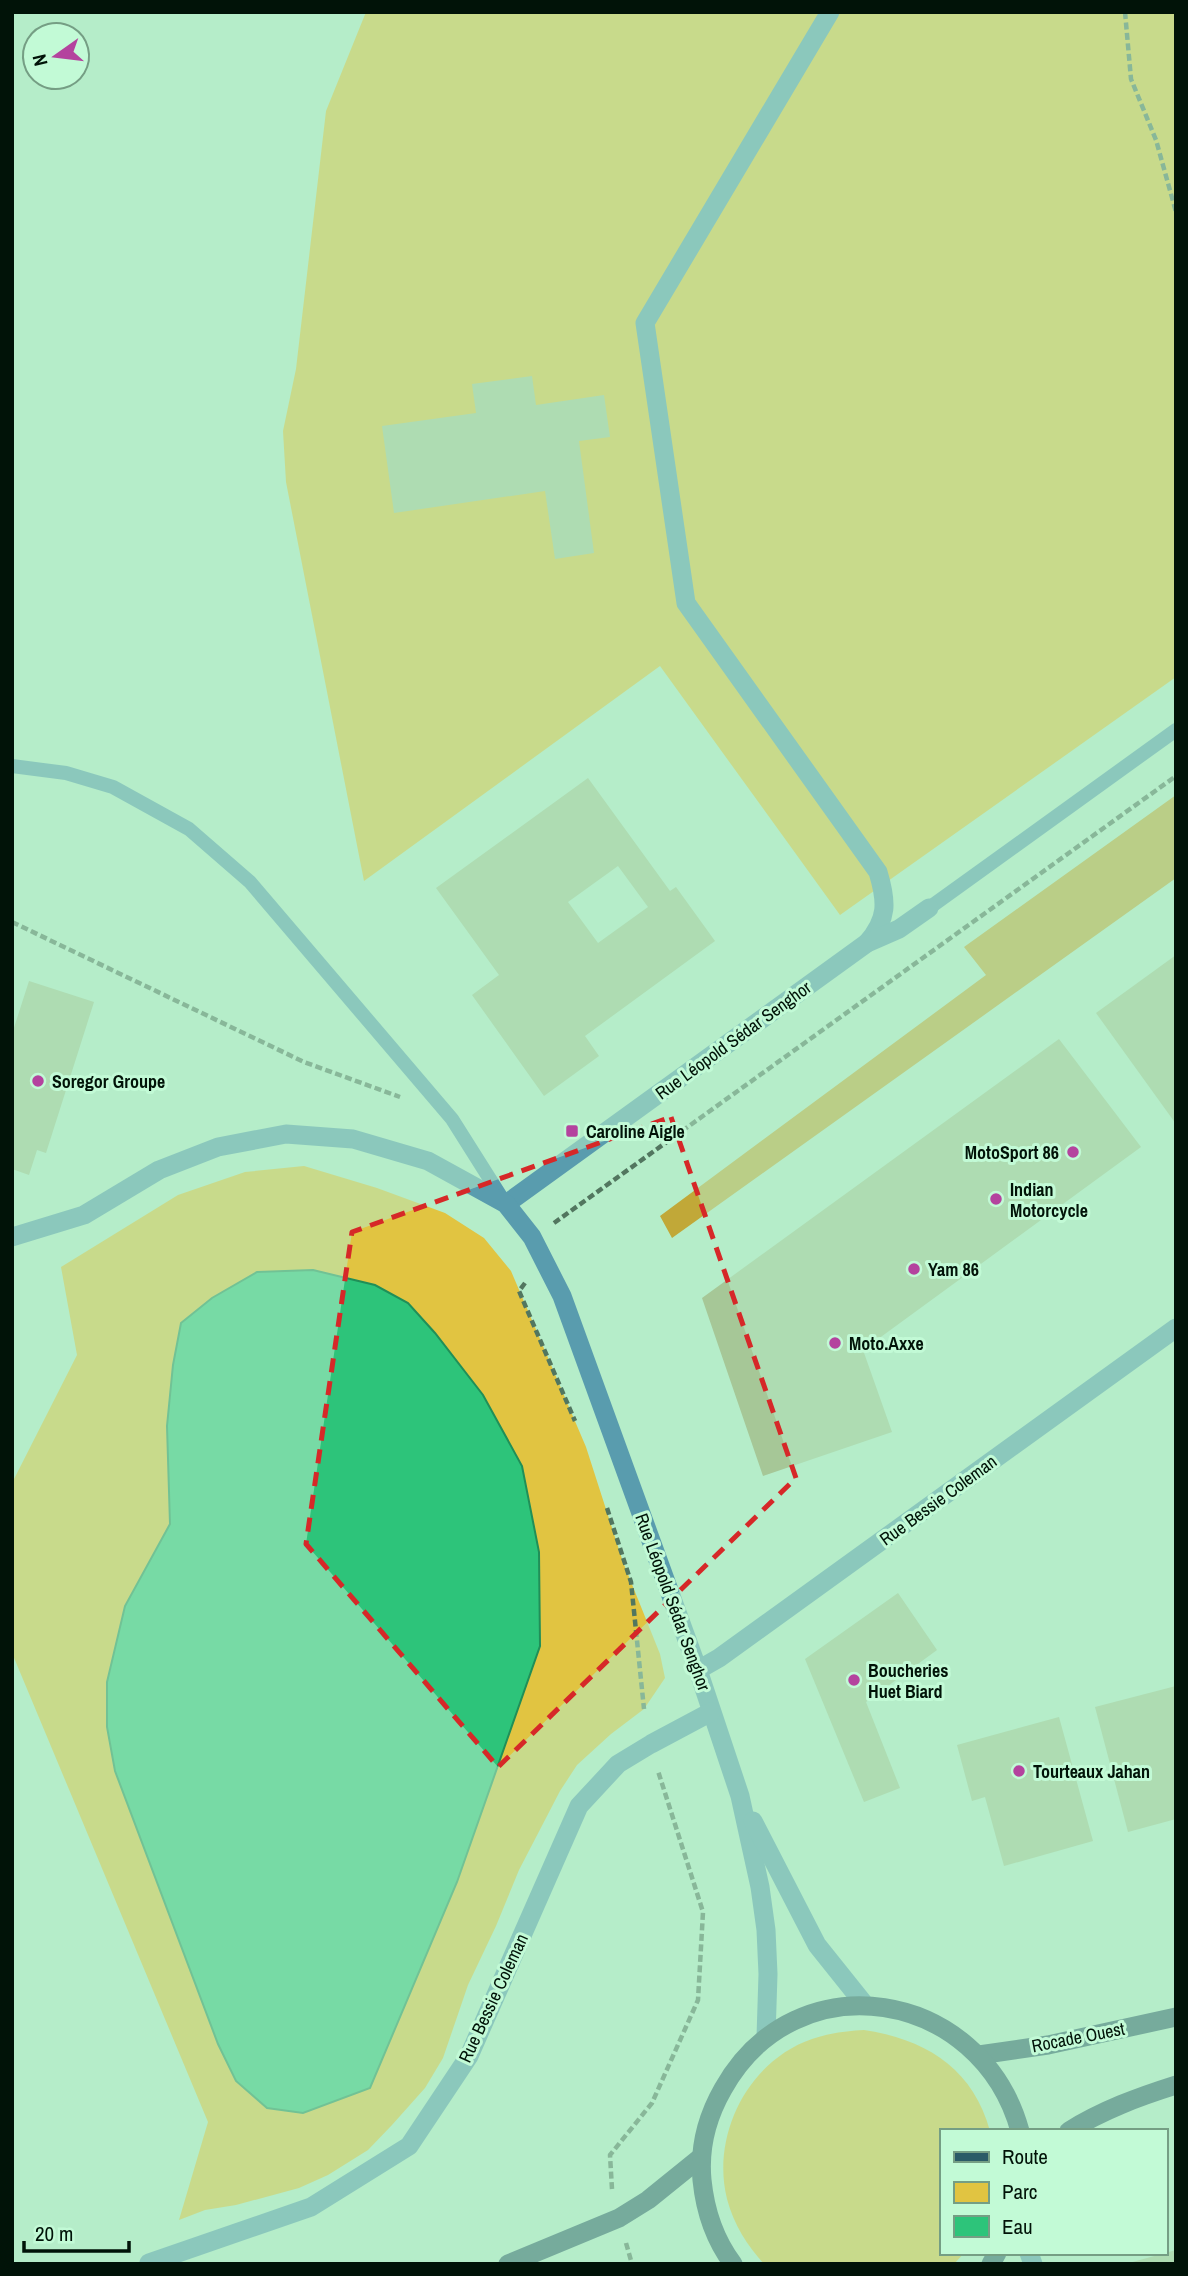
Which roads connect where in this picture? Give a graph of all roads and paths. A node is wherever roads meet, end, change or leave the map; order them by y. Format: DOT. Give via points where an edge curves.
graph roads {
  1 [pos="830,12"];
  2 [pos="1125,12"];
  3 [pos="1176,212"];
  4 [pos="1176,730"];
  5 [pos="12,766"];
  6 [pos="1176,775"];
  7 [pos="929,908"];
  8 [pos="12,922"];
  9 [pos="867,943"];
  10 [pos="431,1095"];
  11 [pos="506,1204"];
  12 [pos="12,1237"];
  13 [pos="532,1237"];
  14 [pos="543,1260"];
  15 [pos="1176,1328"];
  16 [pos="576,1423"];
  17 [pos="603,1496"];
  18 [pos="698,1670"];
  19 [pos="644,1709"];
  20 [pos="711,1713"];
  21 [pos="656,1767"];
  22 [pos="740,1796"];
  23 [pos="865,2005"];
  24 [pos="1176,2017"];
  25 [pos="766,2036"];
  26 [pos="979,2055"];
  27 [pos="1176,2085"];
  28 [pos="1019,2129"];
  29 [pos="1072,2129"];
  30 [pos="700,2158"];
  31 [pos="612,2194"];
  32 [pos="623,2235"];
  33 [pos="148,2264"];
  34 [pos="508,2264"];
  35 [pos="632,2264"];
  36 [pos="733,2264"];
  1 -- 9 [label="street" via="645,323 686,603 878,872 885,894 884,913"];
  2 -- 3 [label="path" via="1130,79 1156,140"];
  4 -- 7 [label="lane, Rue Léopold Sédar Senghor"];
  5 -- 10 [label="lane" via="66,773 113,787 189,829 250,882"];
  6 -- 13 [label="path"];
  7 -- 9 [label="street, Rue Léopold Sédar Senghor" via="899,929"];
  8 -- 10 [label="path" via="303,1062 402,1098"];
  9 -- 11 [label="street, Rue Léopold Sédar Senghor"];
  10 -- 11 [label="lane" via="452,1119"];
  11 -- 12 [label="street" via="428,1161 354,1139 286,1134 218,1147 159,1170 84,1215"];
  11 -- 13 [label="street, Rue Léopold Sédar Senghor"];
  13 -- 14 [label="street, Rue Léopold Sédar Senghor"];
  14 -- 16 [label="path" via="519,1291"];
  14 -- 18 [label="street, Rue Léopold Sédar Senghor" via="562,1296"];
  15 -- 18 [label="street, Rue Bessie Coleman"];
  17 -- 19 [label="path" via="631,1582"];
  18 -- 20 [label="street, Rue Léopold Sédar Senghor"];
  20 -- 22 [label="street, Rue Léopold Sédar Senghor"];
  20 -- 33 [label="street, Rue Bessie Coleman" via="618,1764 579,1806 469,2056 409,2146 311,2207"];
  21 -- 31 [label="path" via="703,1912 698,2000 652,2103 610,2155"];
  22 -- 23 [label="street, Rue Léopold Sédar Senghor" via="817,1945"];
  22 -- 25 [label="street, Rue Léopold Sédar Senghor" via="766,1930"];
  23 -- 25 [label="main road" via="809,2014"];
  23 -- 26 [label="main road" via="910,2012 944,2027"];
  24 -- 26 [label="main road, Rocade Ouest"];
  25 -- 30 [label="main road" via="735,2067 711,2110"];
  26 -- 28 [label="main road" via="1005,2090"];
  27 -- 29 [label="main road" via="1128,2101"];
  30 -- 34 [label="main road" via="619,2218"];
  30 -- 36 [label="main road" via="705,2203"];
  32 -- 35 [label="path"];
}
